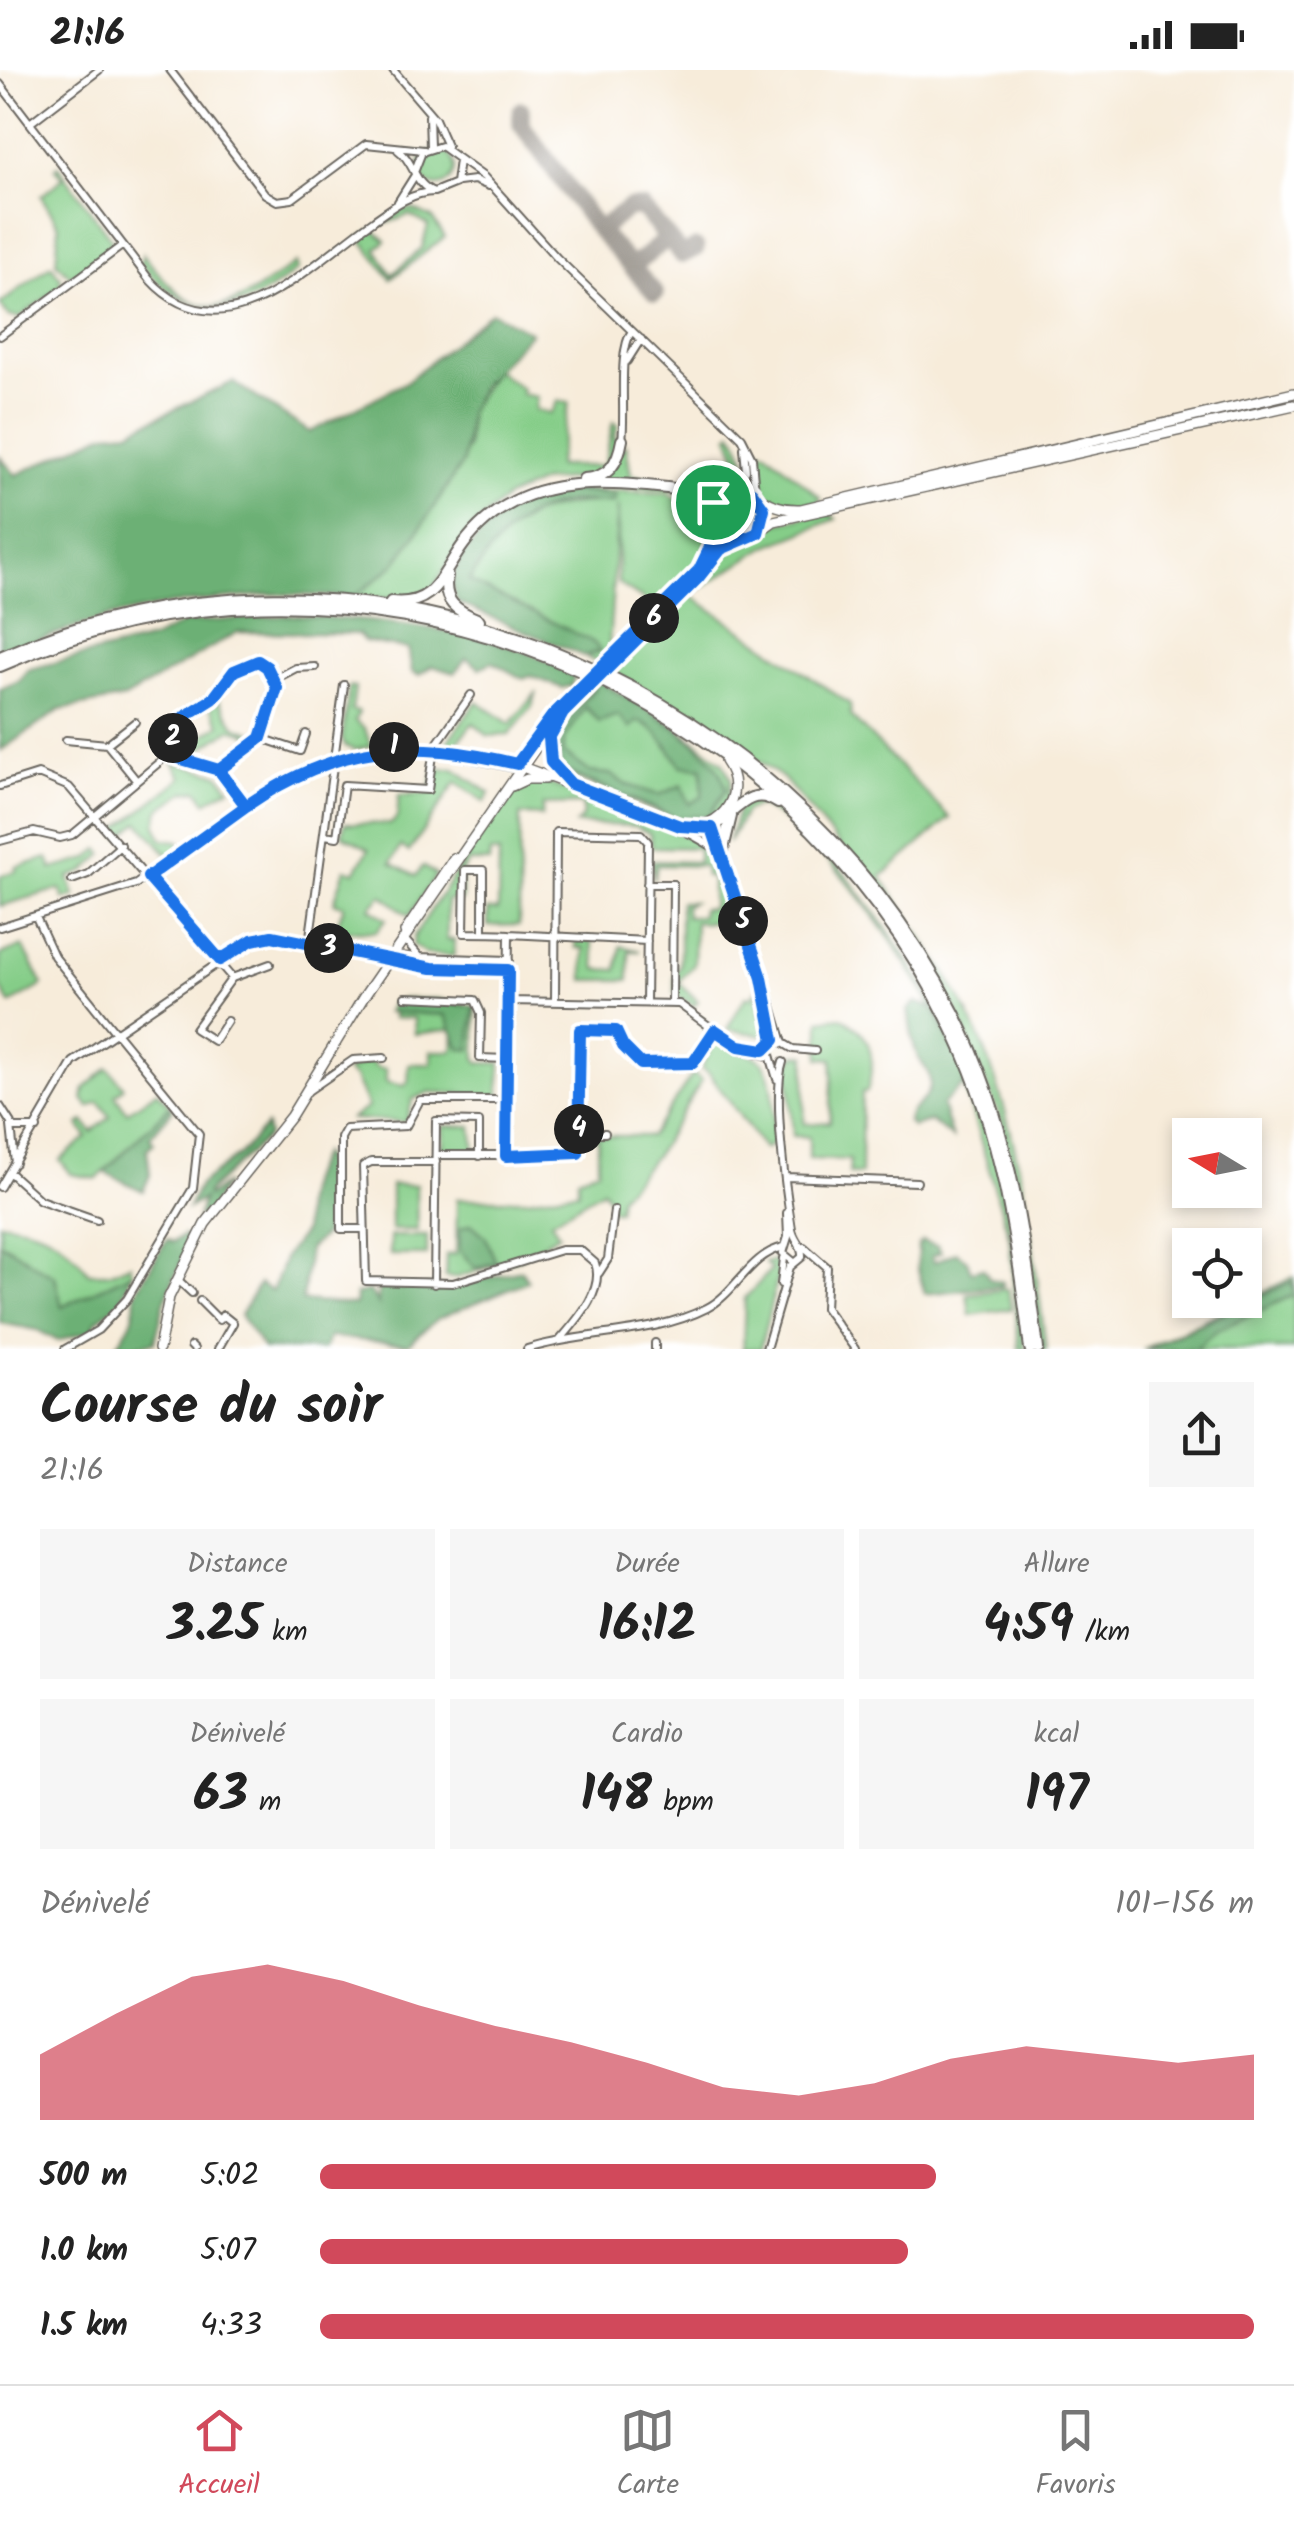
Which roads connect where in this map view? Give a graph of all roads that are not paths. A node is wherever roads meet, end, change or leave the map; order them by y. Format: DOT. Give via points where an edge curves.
graph roads {
  1 [pos="100,70"];
  2 [pos="170,70"];
  3 [pos="394,70"];
  4 [pos="0,84"];
  5 [pos="423,106"];
  6 [pos="30,123"];
  7 [pos="392,147"];
  8 [pos="448,148"];
  9 [pos="427,149"];
  10 [pos="459,160"];
  11 [pos="415,172"];
  12 [pos="456,183"];
  13 [pos="493,190"];
  14 [pos="434,192"];
  15 [pos="394,206"];
  16 [pos="123,245"];
  17 [pos="632,331"];
  18 [pos="0,336"];
  19 [pos="640,339"];
  20 [pos="626,372"];
  21 [pos="1294,393"];
  22 [pos="1294,404"];
  23 [pos="734,430"];
  24 [pos="622,440"];
  25 [pos="646,488"];
  26 [pos="726,491"];
  27 [pos="522,498"];
  28 [pos="758,498"];
  29 [pos="712,524"];
  30 [pos="760,530"];
  31 [pos="734,542"];
  32 [pos="449,570"];
  33 [pos="300,601"];
  34 [pos="545,647"];
  35 [pos="0,658"];
  36 [pos="612,658"];
  37 [pos="0,666"];
  38 [pos="315,668"];
  39 [pos="274,679"];
  40 [pos="344,685"];
  41 [pos="584,687"];
  42 [pos="472,696"];
  43 [pos="669,714"];
  44 [pos="135,722"];
  45 [pos="554,724"];
  46 [pos="306,734"];
  47 [pos="261,738"];
  48 [pos="66,740"];
  49 [pos="107,744"];
  50 [pos="434,748"];
  51 [pos="168,755"];
  52 [pos="335,763"];
  53 [pos="519,767"];
  54 [pos="219,770"];
  55 [pos="136,780"];
  56 [pos="547,780"];
  57 [pos="571,784"];
  58 [pos="0,786"];
  59 [pos="506,790"];
  60 [pos="246,806"];
  61 [pos="733,811"];
  62 [pos="96,816"];
  63 [pos="711,825"];
  64 [pos="682,830"];
  65 [pos="325,836"];
  66 [pos="0,841"];
  67 [pos="827,843"];
  68 [pos="121,845"];
  69 [pos="721,851"];
  70 [pos="148,877"];
  71 [pos="72,880"];
  72 [pos="648,884"];
  73 [pos="36,917"];
  74 [pos="0,928"];
  75 [pos="482,933"];
  76 [pos="509,934"];
  77 [pos="555,934"];
  78 [pos="406,941"];
  79 [pos="647,941"];
  80 [pos="309,944"];
  81 [pos="390,959"];
  82 [pos="220,960"];
  83 [pos="270,964"];
  84 [pos="429,964"];
  85 [pos="509,965"];
  86 [pos="232,978"];
  87 [pos="762,978"];
  88 [pos="405,997"];
  89 [pos="508,1000"];
  90 [pos="554,1002"];
  91 [pos="646,1003"];
  92 [pos="672,1004"];
  93 [pos="228,1021"];
  94 [pos="715,1030"];
  95 [pos="115,1032"];
  96 [pos="785,1045"];
  97 [pos="802,1050"];
  98 [pos="815,1051"];
  99 [pos="770,1052"];
  100 [pos="384,1058"];
  101 [pos="507,1059"];
  102 [pos="785,1059"];
  103 [pos="323,1064"];
  104 [pos="335,1073"];
  105 [pos="308,1091"];
  106 [pos="780,1093"];
  107 [pos="506,1100"];
  108 [pos="0,1106"];
  109 [pos="10,1125"];
  110 [pos="38,1128"];
  111 [pos="579,1133"];
  112 [pos="605,1133"];
  113 [pos="436,1155"];
  114 [pos="479,1156"];
  115 [pos="506,1156"];
  116 [pos="12,1169"];
  117 [pos="786,1177"];
  118 [pos="917,1182"];
  119 [pos="0,1187"];
  120 [pos="787,1196"];
  121 [pos="614,1210"];
  122 [pos="97,1220"];
  123 [pos="364,1230"];
  124 [pos="799,1244"];
  125 [pos="784,1251"];
  126 [pos="799,1259"];
  127 [pos="825,1264"];
  128 [pos="599,1273"];
  129 [pos="177,1280"];
  130 [pos="434,1284"];
  131 [pos="192,1293"];
  132 [pos="780,1295"];
  133 [pos="200,1301"];
  134 [pos="560,1340"];
  135 [pos="65,1349"];
  136 [pos="162,1349"];
  137 [pos="218,1349"];
  138 [pos="527,1349"];
  139 [pos="766,1349"];
  140 [pos="855,1349"];
  141 [pos="1030,1349"];
  142 [pos="1038,1349"];
  1 -- 6 [label="street"];
  2 -- 7 [label="street" via="273,200 292,199 366,144"];
  3 -- 5 [label="street"];
  4 -- 6 [label="street"];
  5 -- 8 [label="street"];
  5 -- 9 [label="street" via="432,126"];
  6 -- 16 [label="street"];
  7 -- 9 [label="street"];
  7 -- 11 [label="street"];
  8 -- 9 [label="street"];
  8 -- 10 [label="street"];
  9 -- 11 [label="street"];
  10 -- 12 [label="street"];
  10 -- 13 [label="street"];
  11 -- 14 [label="street"];
  11 -- 15 [label="street"];
  12 -- 13 [label="street" via="474,180"];
  12 -- 14 [label="street"];
  13 -- 17 [label="street"];
  14 -- 15 [label="street"];
  15 -- 16 [label="street" via="262,299 233,310 207,311 172,300"];
  16 -- 18 [label="street"];
  17 -- 19 [label="street"];
  17 -- 20 [label="street" via="623,348"];
  19 -- 20 [label="street"];
  19 -- 23 [label="street"];
  20 -- 24 [label="street"];
  21 -- 28 [label="main road" via="810,508 783,510"];
  22 -- 30 [label="main road" via="777,520"];
  23 -- 26 [label="street" via="747,461 743,477"];
  23 -- 28 [label="street" via="750,450"];
  24 -- 27 [label="highway" via="618,460 603,475 552,482"];
  25 -- 26 [label="highway" via="704,496"];
  25 -- 27 [label="highway" via="569,485"];
  25 -- 29 [label="highway" via="689,500"];
  26 -- 28 [label="main road"];
  26 -- 29 [label="main road"];
  27 -- 32 [label="highway" via="477,528"];
  28 -- 30 [label="main road"];
  29 -- 31 [label="main road"];
  29 -- 36 [label="main road" via="699,570"];
  30 -- 31 [label="main road"];
  31 -- 36 [label="main road"];
  32 -- 33 [label="highway" via="434,592 415,602"];
  32 -- 34 [label="highway" via="446,592 456,610"];
  33 -- 34 [label="highway" via="431,615"];
  33 -- 35 [label="highway" via="164,611"];
  34 -- 142 [label="highway" via="644,692 735,750 821,826 898,920 953,1012 998,1124 1021,1218"];
  36 -- 41 [label="main road, bridge"];
  37 -- 43 [label="highway" via="152,621 244,610 336,610 427,622 523,647"];
  38 -- 39 [label="street"];
  39 -- 47 [label="street" via="276,694"];
  39 -- 51 [label="street" via="260,662 234,671 213,699 181,719"];
  40 -- 52 [label="street"];
  41 -- 45 [label="main road"];
  41 -- 53 [label="main road" via="542,727"];
  42 -- 50 [label="street"];
  43 -- 63 [label="main road" via="732,772 732,798"];
  43 -- 67 [label="highway" via="759,779"];
  44 -- 49 [label="street"];
  45 -- 53 [label="main road"];
  45 -- 57 [label="main road" via="551,762"];
  46 -- 47 [label="street" via="300,752"];
  47 -- 54 [label="street"];
  48 -- 49 [label="street"];
  49 -- 55 [label="street"];
  50 -- 52 [label="street" via="392,748"];
  50 -- 53 [label="street"];
  50 -- 65 [label="street" via="428,790 344,785 337,837"];
  51 -- 54 [label="street"];
  51 -- 55 [label="street"];
  52 -- 60 [label="street"];
  52 -- 65 [label="street"];
  53 -- 56 [label="main road"];
  53 -- 57 [label="main road"];
  53 -- 59 [label="main road"];
  53 -- 81 [label="main road"];
  54 -- 60 [label="street"];
  55 -- 62 [label="street"];
  56 -- 59 [label="main road" via="523,780"];
  56 -- 64 [label="main road"];
  57 -- 63 [label="main road" via="680,826"];
  58 -- 62 [label="street" via="28,775 54,778"];
  59 -- 78 [label="main road"];
  60 -- 70 [label="street"];
  61 -- 63 [label="highway"];
  61 -- 67 [label="highway" via="749,797 766,796"];
  61 -- 69 [label="highway"];
  62 -- 66 [label="street" via="66,838 34,832"];
  62 -- 68 [label="street"];
  63 -- 64 [label="main road"];
  63 -- 69 [label="street"];
  64 -- 69 [label="street"];
  65 -- 80 [label="street"];
  67 -- 141 [label="highway" via="911,953 974,1078 1010,1200"];
  68 -- 70 [label="street"];
  68 -- 71 [label="street"];
  69 -- 87 [label="street"];
  70 -- 73 [label="street"];
  70 -- 82 [label="street"];
  72 -- 77 [label="street" via="644,835 556,832"];
  72 -- 79 [label="street"];
  72 -- 92 [label="street" via="673,884"];
  73 -- 74 [label="street"];
  73 -- 95 [label="street" via="57,961"];
  75 -- 75 [label="street" via="464,933 465,870 483,870"];
  75 -- 76 [label="street"];
  76 -- 77 [label="street"];
  76 -- 85 [label="street"];
  77 -- 79 [label="street"];
  77 -- 90 [label="street"];
  78 -- 81 [label="main road"];
  78 -- 84 [label="street"];
  79 -- 91 [label="street"];
  80 -- 81 [label="street"];
  80 -- 82 [label="street" via="260,938"];
  81 -- 84 [label="street"];
  81 -- 103 [label="main road"];
  82 -- 86 [label="street"];
  82 -- 95 [label="street"];
  83 -- 86 [label="street"];
  84 -- 85 [label="street"];
  85 -- 89 [label="street"];
  86 -- 93 [label="street" via="195,1028 214,1042"];
  87 -- 96 [label="street"];
  87 -- 99 [label="street"];
  88 -- 101 [label="street" via="475,1000 480,1058"];
  89 -- 90 [label="street"];
  89 -- 101 [label="street"];
  90 -- 91 [label="street"];
  91 -- 92 [label="street"];
  92 -- 94 [label="street"];
  94 -- 99 [label="street" via="734,1045"];
  94 -- 111 [label="street" via="696,1061 638,1063 616,1031 580,1030"];
  95 -- 110 [label="street" via="69,1067"];
  95 -- 135 [label="street" via="198,1132 193,1188 121,1308"];
  96 -- 97 [label="street"];
  96 -- 99 [label="street"];
  96 -- 102 [label="street"];
  97 -- 98 [label="street"];
  97 -- 102 [label="street"];
  99 -- 102 [label="street"];
  99 -- 106 [label="street"];
  100 -- 104 [label="street" via="353,1060"];
  101 -- 107 [label="street"];
  102 -- 106 [label="street"];
  103 -- 104 [label="street"];
  103 -- 105 [label="main road"];
  104 -- 105 [label="street"];
  105 -- 129 [label="main road" via="212,1213"];
  106 -- 117 [label="street"];
  107 -- 115 [label="street"];
  107 -- 123 [label="street" via="420,1100 408,1125 346,1129 341,1230"];
  108 -- 109 [label="street"];
  109 -- 110 [label="street" via="24,1132"];
  109 -- 116 [label="street"];
  110 -- 116 [label="street"];
  111 -- 112 [label="street"];
  111 -- 115 [label="street" via="574,1156"];
  113 -- 114 [label="street"];
  113 -- 114 [label="street" via="436,1121 479,1122"];
  113 -- 123 [label="street" via="365,1164"];
  113 -- 130 [label="street"];
  114 -- 115 [label="street"];
  116 -- 119 [label="street"];
  116 -- 122 [label="street" via="40,1200"];
  117 -- 118 [label="street"];
  117 -- 120 [label="street"];
  120 -- 124 [label="street"];
  120 -- 125 [label="street"];
  121 -- 128 [label="street" via="608,1258"];
  123 -- 130 [label="street" via="368,1282"];
  124 -- 125 [label="street"];
  124 -- 126 [label="street"];
  124 -- 127 [label="street"];
  125 -- 126 [label="street"];
  125 -- 132 [label="street"];
  125 -- 134 [label="street" via="768,1252 706,1308 643,1328"];
  126 -- 127 [label="street"];
  126 -- 132 [label="street"];
  127 -- 140 [label="street" via="824,1308"];
  128 -- 130 [label="street" via="590,1257 570,1248"];
  128 -- 134 [label="street" via="584,1310"];
  129 -- 131 [label="street"];
  129 -- 136 [label="main road"];
  132 -- 139 [label="street"];
  133 -- 137 [label="street" via="219,1320 224,1315 233,1323"];
  134 -- 138 [label="street"];
}
